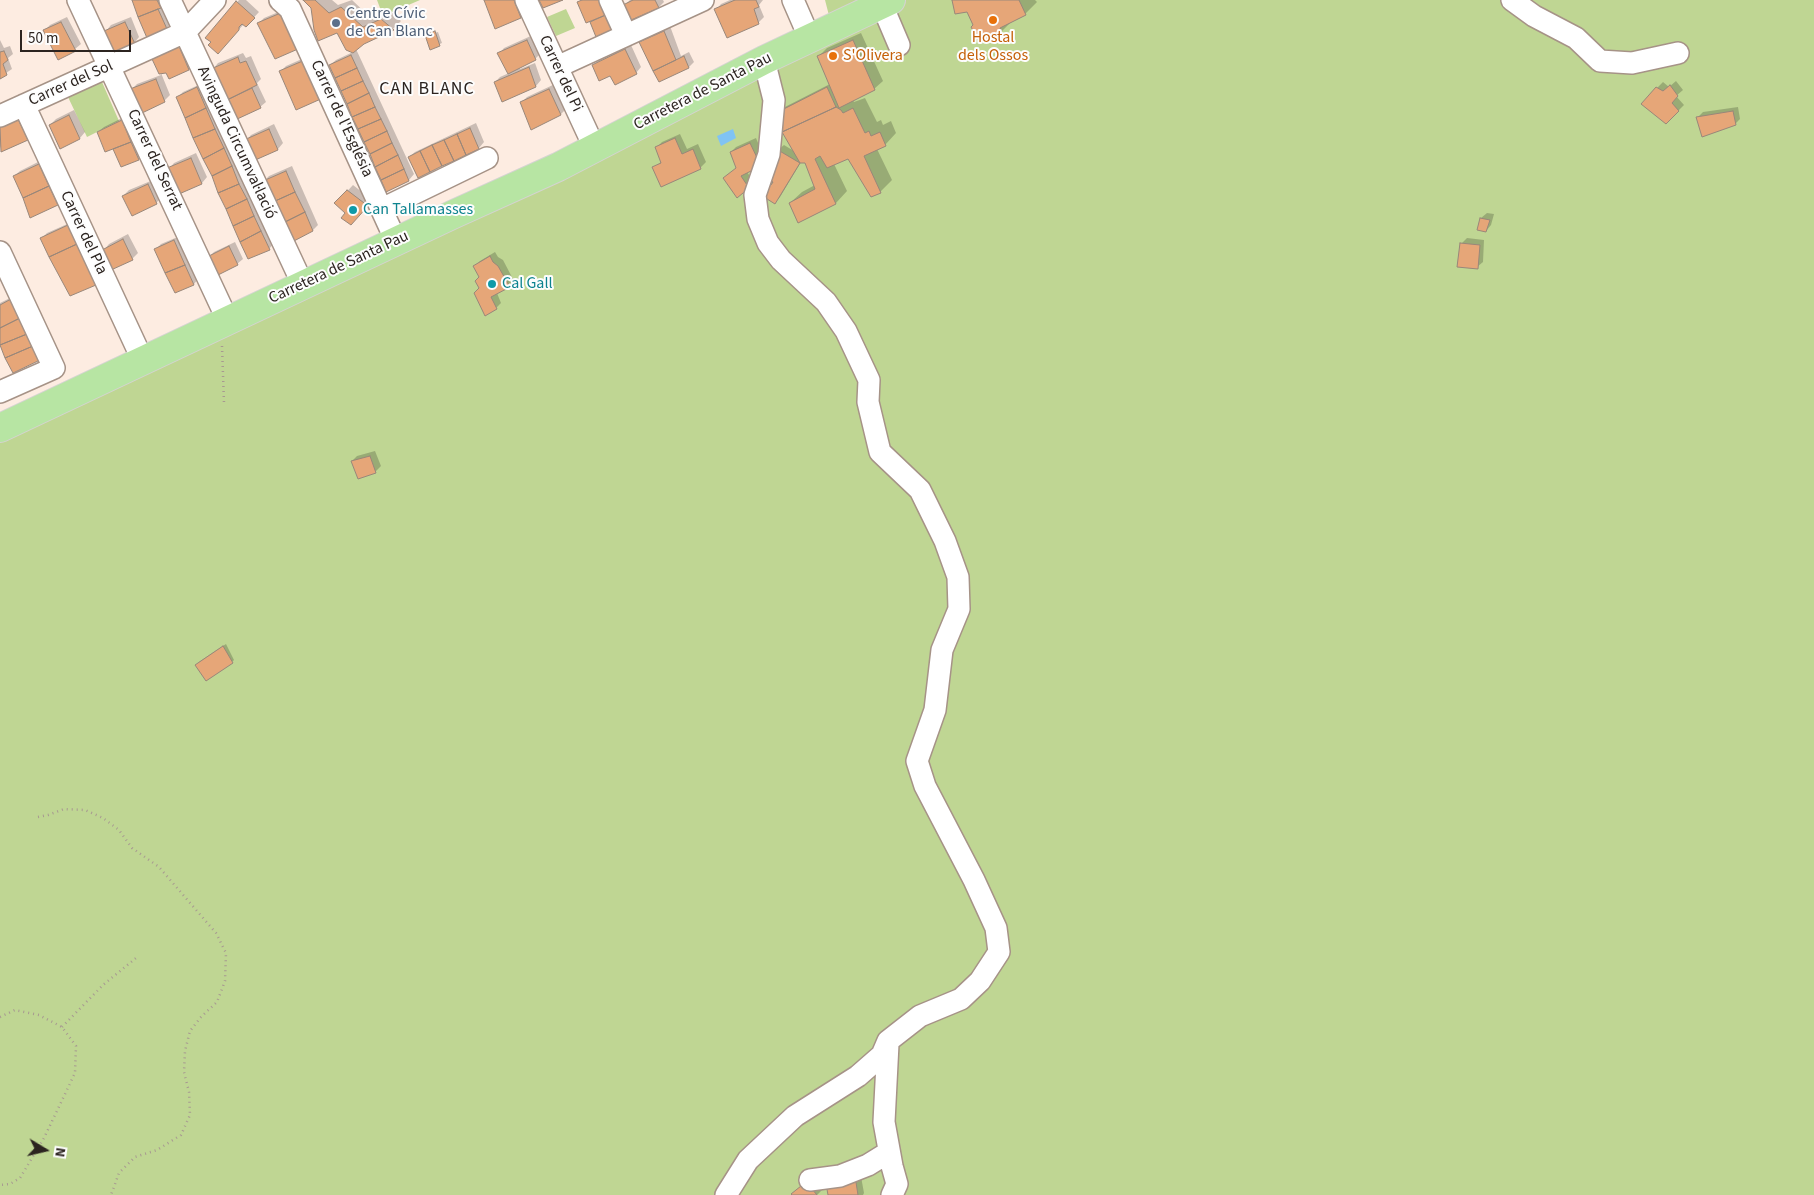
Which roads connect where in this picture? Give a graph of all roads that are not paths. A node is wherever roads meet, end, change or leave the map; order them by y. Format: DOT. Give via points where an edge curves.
graph roads {
  1 [pos="78,0"];
  2 [pos="170,0"];
  3 [pos="215,0"];
  4 [pos="280,0"];
  5 [pos="526,0"];
  6 [pos="610,0"];
  7 [pos="793,0"];
  8 [pos="1512,0"];
  9 [pos="695,2"];
  10 [pos="886,2"];
  11 [pos="185,32"];
  12 [pos="626,35"];
  13 [pos="810,39"];
  14 [pos="899,45"];
  15 [pos="1678,53"];
  16 [pos="764,60"];
  17 [pos="110,66"];
  18 [pos="557,67"];
  19 [pos="24,105"];
  20 [pos="0,116"];
  21 [pos="595,149"];
  22 [pos="486,158"];
  23 [pos="382,209"];
  24 [pos="396,241"];
  25 [pos="0,252"];
  26 [pos="303,285"];
  27 [pos="228,320"];
  28 [pos="143,361"];
  29 [pos="0,392"];
  30 [pos="0,428"];
  31 [pos="888,1041"];
  32 [pos="889,1152"];
  33 [pos="810,1180"];
  34 [pos="726,1195"];
  35 [pos="892,1195"];
  1 -- 17 [label="street, Carrer del Serrat"];
  2 -- 11 [label="street, Avinguda Circumval·lació"];
  3 -- 11 [label="street, Carrer del Sol"];
  4 -- 23 [label="street, Carrer de l'Església" via="290,9"];
  5 -- 18 [label="street, Carrer del Pi"];
  6 -- 12 [label="street"];
  7 -- 13 [label="street"];
  8 -- 15 [label="street" via="1534,16 1576,38 1600,61 1632,63"];
  9 -- 12 [label="street"];
  10 -- 13 [label="main road, Carretera de Santa Pau"];
  10 -- 14 [label="street"];
  11 -- 17 [label="street, Carrer del Sol"];
  11 -- 26 [label="street, Avinguda Circumval·lació"];
  12 -- 18 [label="street"];
  13 -- 16 [label="main road, Carretera de Santa Pau"];
  16 -- 21 [label="main road, Carretera de Santa Pau"];
  16 -- 31 [label="street" via="774,100 769,154 755,195 758,219 768,243 826,302 846,331 869,380 868,402 880,452 920,490 958,577 959,609 942,650 935,710 917,761 925,786 996,928 999,952 980,981 961,998 920,1016"];
  17 -- 19 [label="street, Carrer del Sol"];
  17 -- 27 [label="street, Carrer del Serrat"];
  18 -- 21 [label="street, Carrer del Pi"];
  19 -- 20 [label="street, Carrer del Sol"];
  19 -- 28 [label="street, Carrer del Pla"];
  21 -- 24 [label="main road, Carretera de Santa Pau"];
  22 -- 23 [label="street"];
  23 -- 24 [label="street, Carrer de l'Església"];
  24 -- 26 [label="main road, Carretera de Santa Pau"];
  25 -- 29 [label="street" via="54,368"];
  26 -- 27 [label="main road, Carretera de Santa Pau"];
  27 -- 28 [label="main road, Carretera de Santa Pau"];
  28 -- 30 [label="main road, Carretera de Santa Pau"];
  31 -- 32 [label="street" via="884,1122"];
  31 -- 34 [label="street" via="882,1056 858,1076 796,1116 748,1160"];
  32 -- 33 [label="street" via="840,1176"];
  32 -- 35 [label="street" via="897,1184"];
}
